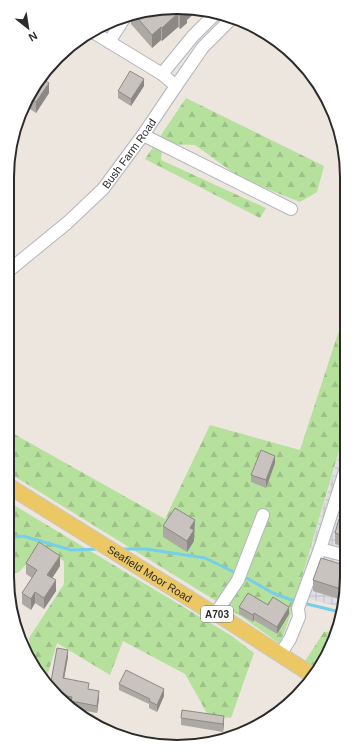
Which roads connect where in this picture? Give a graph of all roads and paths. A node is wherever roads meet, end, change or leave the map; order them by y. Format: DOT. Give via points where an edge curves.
graph roads {
  1 [pos="211,18"];
  2 [pos="227,23"];
  3 [pos="120,24"];
  4 [pos="98,35"];
  5 [pos="109,42"];
  6 [pos="162,74"];
  7 [pos="176,86"];
  8 [pos="144,136"];
  9 [pos="291,209"];
  10 [pos="14,266"];
  11 [pos="340,487"];
  12 [pos="14,489"];
  13 [pos="263,515"];
  14 [pos="320,549"];
  15 [pos="340,554"];
  16 [pos="216,613"];
  17 [pos="280,655"];
  18 [pos="309,673"];
  1 -- 6 [label="street"];
  2 -- 7 [label="street, Bush Farm Road" via="203,47"];
  3 -- 5 [label="street"];
  4 -- 5 [label="street"];
  5 -- 6 [label="street"];
  6 -- 7 [label="street"];
  7 -- 8 [label="street, Bush Farm Road"];
  8 -- 9 [label="street"];
  8 -- 10 [label="street, Bush Farm Road" via="103,189 67,223"];
  11 -- 14 [label="street"];
  12 -- 16 [label="main road, Seafield Moor Road / A703"];
  13 -- 16 [label="street" via="238,580"];
  14 -- 15 [label="street"];
  14 -- 17 [label="street" via="299,603 299,617"];
  16 -- 17 [label="main road, Seafield Moor Road / A703"];
  17 -- 18 [label="main road, Seafield Moor Road / A703"];
}
